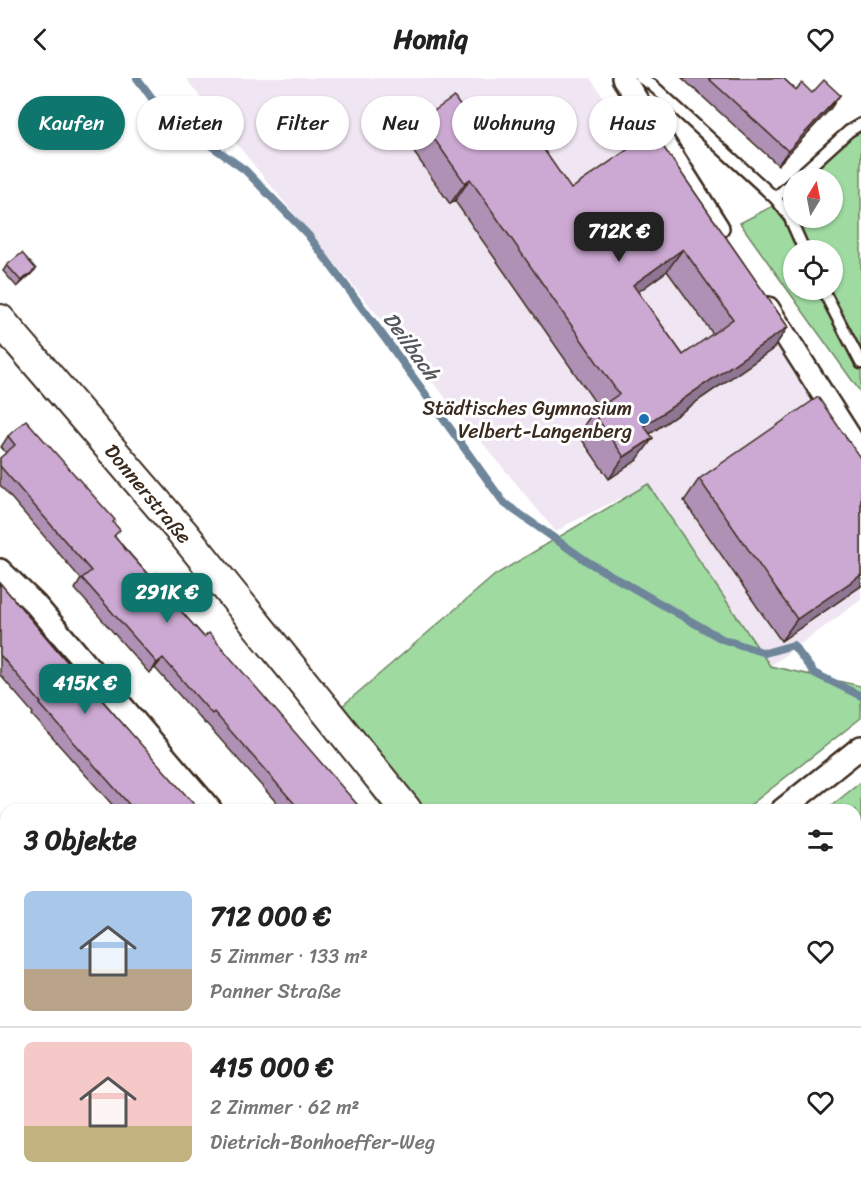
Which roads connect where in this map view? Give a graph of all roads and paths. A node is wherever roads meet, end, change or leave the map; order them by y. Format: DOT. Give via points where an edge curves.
graph roads {
  1 [pos="623,78"];
  2 [pos="641,78"];
  3 [pos="861,124"];
  4 [pos="808,168"];
  5 [pos="783,191"];
  6 [pos="775,198"];
  7 [pos="800,240"];
  8 [pos="729,246"];
  9 [pos="761,296"];
  10 [pos="828,300"];
  11 [pos="0,320"];
  12 [pos="861,363"];
  13 [pos="861,454"];
  14 [pos="0,570"];
  15 [pos="861,747"];
  16 [pos="206,804"];
  17 [pos="401,804"];
  18 [pos="790,804"];
  1 -- 8 [label="street"];
  2 -- 6 [label="lane"];
  3 -- 4 [label="lane"];
  5 -- 6 [label="lane"];
  6 -- 7 [label="lane"];
  9 -- 13 [label="street"];
  10 -- 12 [label="lane"];
  11 -- 17 [label="main road, Donnerstraße" via="182,532"];
  14 -- 16 [label="street" via="35,604"];
  15 -- 18 [label="street"];
}
